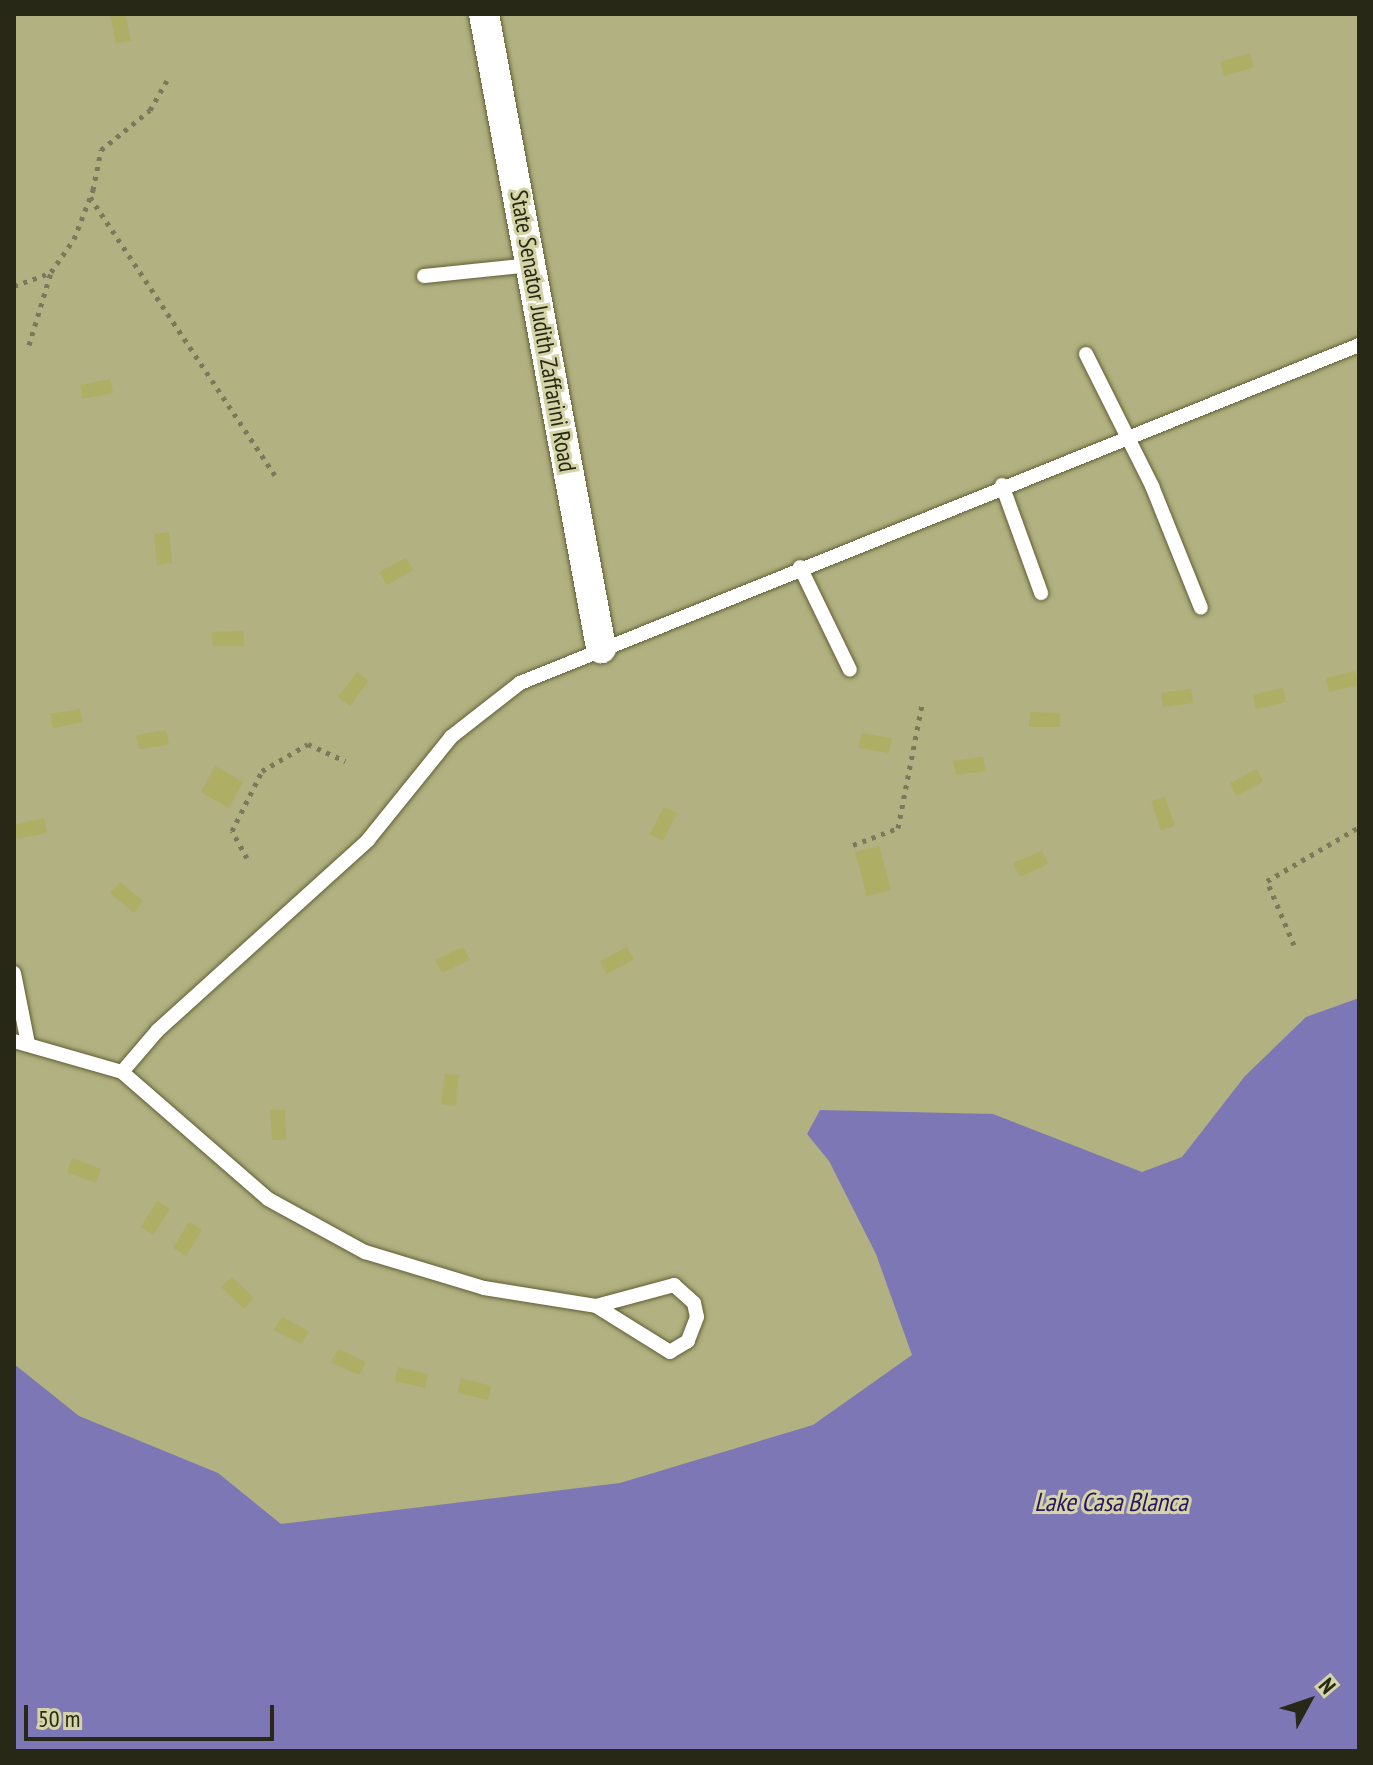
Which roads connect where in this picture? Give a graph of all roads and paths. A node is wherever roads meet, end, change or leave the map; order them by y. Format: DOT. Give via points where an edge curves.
graph roads {
  1 [pos="484,14"];
  2 [pos="167,81"];
  3 [pos="90,197"];
  4 [pos="531,265"];
  5 [pos="51,272"];
  6 [pos="424,276"];
  7 [pos="14,286"];
  8 [pos="29,345"];
  9 [pos="1359,345"];
  10 [pos="1086,354"];
  11 [pos="1121,437"];
  12 [pos="275,475"];
  13 [pos="1002,485"];
  14 [pos="800,567"];
  15 [pos="1041,593"];
  16 [pos="1201,608"];
  17 [pos="601,648"];
  18 [pos="850,670"];
  19 [pos="922,705"];
  20 [pos="345,761"];
  21 [pos="1359,827"];
  22 [pos="853,845"];
  23 [pos="247,858"];
  24 [pos="1294,945"];
  25 [pos="14,973"];
  26 [pos="21,1042"];
  27 [pos="122,1072"];
  28 [pos="596,1306"];
  1 -- 4 [label="street, State Senator Judith Zaffarini Road"];
  2 -- 3 [label="path" via="150,110 101,150"];
  3 -- 5 [label="path"];
  3 -- 12 [label="path"];
  4 -- 6 [label="lane"];
  4 -- 17 [label="street, State Senator Judith Zaffarini Road"];
  5 -- 7 [label="path"];
  5 -- 8 [label="path"];
  9 -- 11 [label="lane"];
  10 -- 11 [label="lane"];
  11 -- 13 [label="lane"];
  11 -- 16 [label="lane" via="1152,486"];
  13 -- 14 [label="lane"];
  13 -- 15 [label="lane"];
  14 -- 17 [label="lane"];
  14 -- 18 [label="lane"];
  17 -- 27 [label="lane" via="520,683 473,716 376,832 158,1030"];
  19 -- 22 [label="path" via="898,828"];
  20 -- 23 [label="path" via="308,744 262,771 232,831"];
  21 -- 24 [label="path" via="1267,881"];
  25 -- 26 [label="lane"];
  26 -- 27 [label="lane"];
  27 -- 28 [label="lane" via="238,1176 328,1236 457,1281"];
  28 -- 28 [label="lane" via="670,1352 688,1341 697,1317 684,1291 664,1284"];
}
